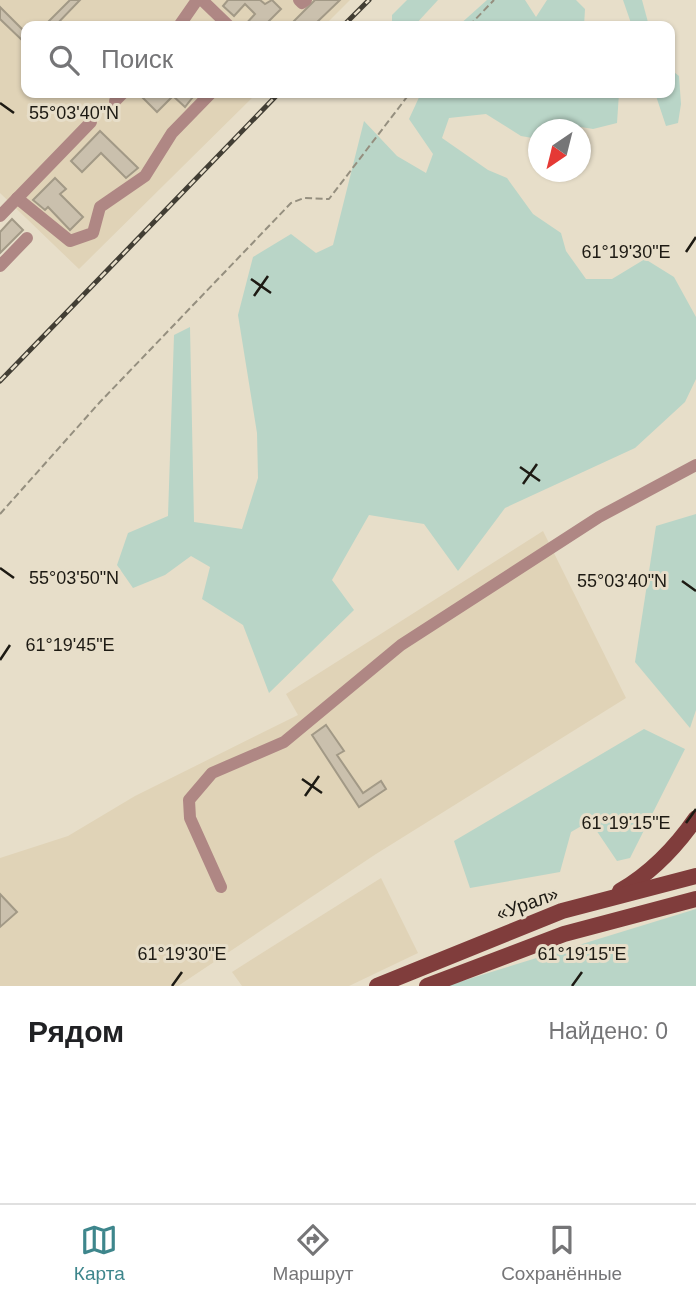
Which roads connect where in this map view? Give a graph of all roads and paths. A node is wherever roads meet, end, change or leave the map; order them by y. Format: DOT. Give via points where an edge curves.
graph roads {
  1 [pos="200,0"];
  2 [pos="299,0"];
  3 [pos="306,0"];
  4 [pos="494,0"];
  5 [pos="183,21"];
  6 [pos="223,21"];
  7 [pos="474,21"];
  8 [pos="206,98"];
  9 [pos="407,98"];
  10 [pos="91,122"];
  11 [pos="18,198"];
  12 [pos="0,216"];
  13 [pos="27,238"];
  14 [pos="0,266"];
  15 [pos="696,465"];
  16 [pos="0,514"];
  17 [pos="696,818"];
  18 [pos="696,876"];
  19 [pos="221,887"];
  20 [pos="696,899"];
  21 [pos="601,901"];
  22 [pos="431,985"];
  23 [pos="377,986"];
  1 -- 5 [label="street"];
  1 -- 6 [label="street"];
  2 -- 3 [label="street" via="302,4"];
  4 -- 7 [label="path"];
  8 -- 11 [label="street" via="172,133 145,176 100,207 93,233 70,241"];
  9 -- 16 [label="path" via="329,199 304,198 291,203 100,402"];
  10 -- 11 [label="street"];
  11 -- 12 [label="street"];
  13 -- 14 [label="street"];
  15 -- 19 [label="street" via="599,517 401,645 284,742 212,773 189,800 190,818"];
  17 -- 21 [label="main road" via="677,845 634,883"];
  18 -- 21 [label="main road, «Урал»"];
  20 -- 22 [label="main road" via="564,934"];
  21 -- 23 [label="main road, «Урал»" via="488,939"];
}
